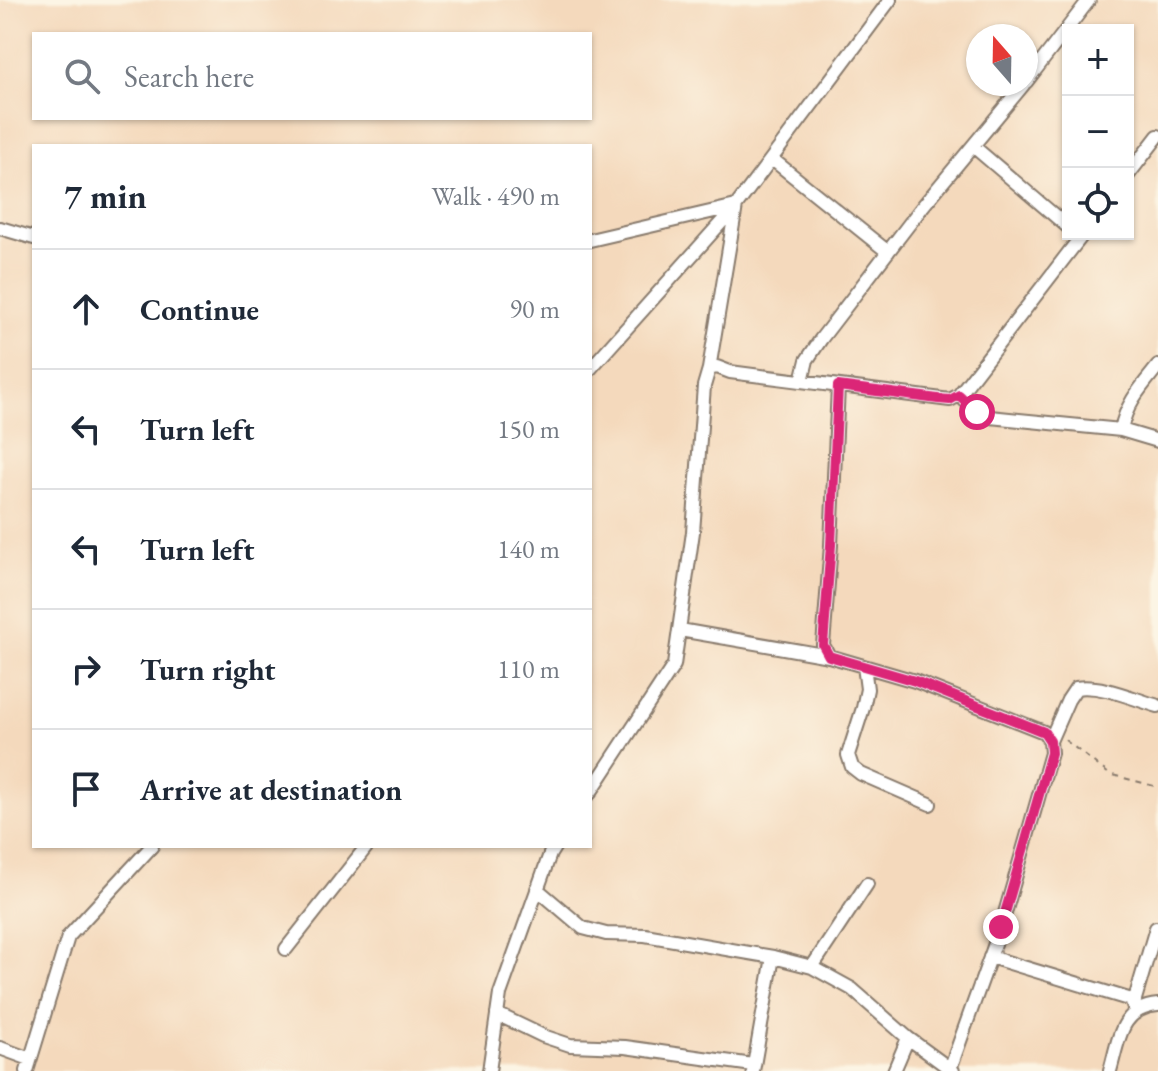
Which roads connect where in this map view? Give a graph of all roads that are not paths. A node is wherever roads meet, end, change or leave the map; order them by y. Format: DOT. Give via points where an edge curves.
graph roads {
  1 [pos="890,0"];
  2 [pos="1089,0"];
  3 [pos="1038,66"];
  4 [pos="1014,96"];
  5 [pos="1158,136"];
  6 [pos="973,146"];
  7 [pos="772,159"];
  8 [pos="1133,168"];
  9 [pos="736,206"];
  10 [pos="1062,222"];
  11 [pos="0,228"];
  12 [pos="32,237"];
  13 [pos="592,240"];
  14 [pos="1076,240"];
  15 [pos="888,252"];
  16 [pos="1158,366"];
  17 [pos="592,367"];
  18 [pos="709,369"];
  19 [pos="802,381"];
  20 [pos="838,386"];
  21 [pos="959,395"];
  22 [pos="1121,430"];
  23 [pos="1158,441"];
  24 [pos="680,630"];
  25 [pos="829,656"];
  26 [pos="864,666"];
  27 [pos="1158,706"];
  28 [pos="1052,736"];
  29 [pos="592,790"];
  30 [pos="930,804"];
  31 [pos="150,848"];
  32 [pos="365,848"];
  33 [pos="548,849"];
  34 [pos="867,884"];
  35 [pos="537,889"];
  36 [pos="1156,928"];
  37 [pos="286,949"];
  38 [pos="773,957"];
  39 [pos="990,957"];
  40 [pos="812,967"];
  41 [pos="1158,1005"];
  42 [pos="1133,1007"];
  43 [pos="497,1014"];
  44 [pos="908,1038"];
  45 [pos="0,1048"];
  46 [pos="29,1065"];
  47 [pos="753,1068"];
  48 [pos="952,1070"];
  49 [pos="489,1071"];
  50 [pos="894,1071"];
  51 [pos="1110,1071"];
  1 -- 7 [label="street"];
  2 -- 3 [label="street"];
  4 -- 6 [label="street"];
  5 -- 8 [label="street"];
  6 -- 10 [label="street"];
  6 -- 15 [label="street"];
  7 -- 9 [label="street"];
  7 -- 15 [label="street"];
  9 -- 13 [label="street"];
  9 -- 17 [label="street"];
  9 -- 18 [label="street"];
  11 -- 12 [label="street"];
  14 -- 21 [label="street"];
  15 -- 19 [label="street" via="807,360"];
  16 -- 22 [label="street" via="1131,400"];
  18 -- 19 [label="street"];
  18 -- 24 [label="street"];
  19 -- 20 [label="street"];
  20 -- 21 [label="street" via="950,400"];
  20 -- 25 [label="street" via="823,645"];
  21 -- 22 [label="street" via="990,417"];
  22 -- 23 [label="street"];
  24 -- 25 [label="street"];
  24 -- 29 [label="street" via="674,665"];
  25 -- 26 [label="street"];
  26 -- 28 [label="street"];
  26 -- 30 [label="street" via="867,689 848,755 852,767"];
  27 -- 28 [label="street" via="1076,688"];
  28 -- 39 [label="street"];
  31 -- 46 [label="street" via="68,937"];
  32 -- 37 [label="street"];
  33 -- 35 [label="street"];
  34 -- 40 [label="street"];
  35 -- 38 [label="street" via="583,928"];
  35 -- 43 [label="street"];
  36 -- 42 [label="street"];
  38 -- 40 [label="street"];
  38 -- 47 [label="street"];
  39 -- 42 [label="street"];
  39 -- 48 [label="street"];
  40 -- 44 [label="street" via="852,989"];
  41 -- 42 [label="street"];
  42 -- 51 [label="street"];
  43 -- 47 [label="street" via="570,1045 625,1047"];
  43 -- 49 [label="street"];
  44 -- 48 [label="street"];
  44 -- 50 [label="street"];
  45 -- 46 [label="street"];
}
